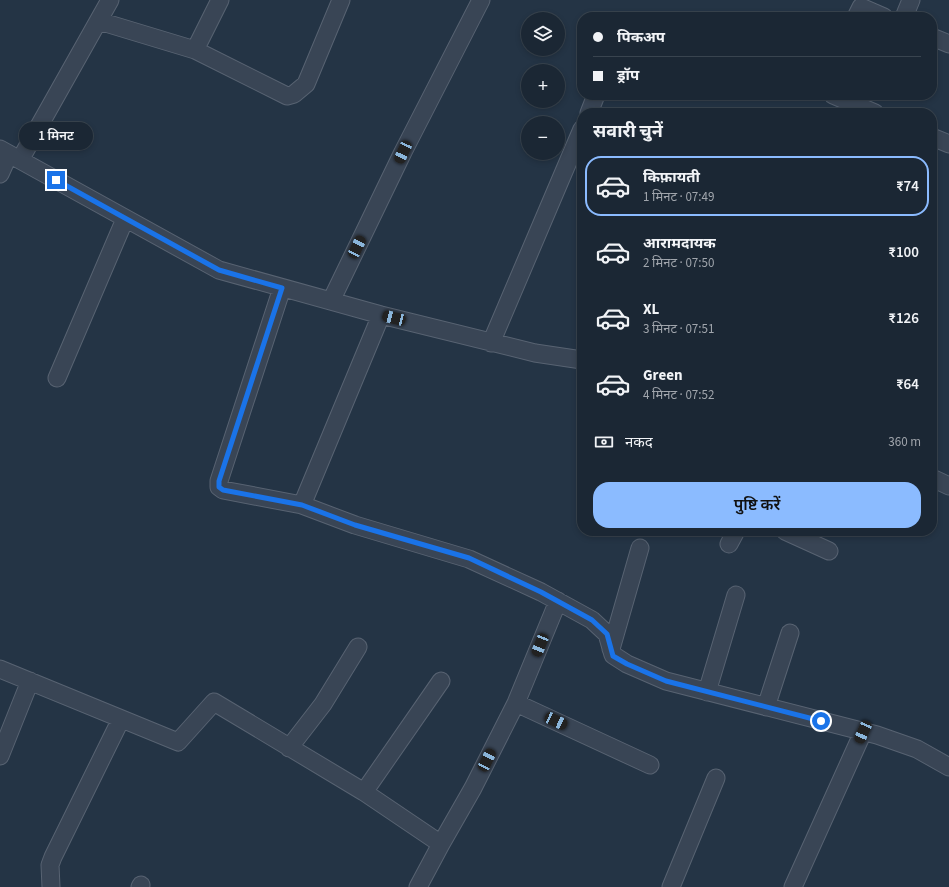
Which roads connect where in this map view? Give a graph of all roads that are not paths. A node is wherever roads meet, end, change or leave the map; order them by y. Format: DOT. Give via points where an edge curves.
graph roads {
  1 [pos="110,0"];
  2 [pos="220,0"];
  3 [pos="341,0"];
  4 [pos="481,0"];
  5 [pos="911,0"];
  6 [pos="858,12"];
  7 [pos="872,12"];
  8 [pos="906,12"];
  9 [pos="99,21"];
  10 [pos="937,39"];
  11 [pos="949,44"];
  12 [pos="195,50"];
  13 [pos="844,100"];
  14 [pos="863,108"];
  15 [pos="937,139"];
  16 [pos="577,143"];
  17 [pos="949,144"];
  18 [pos="10,155"];
  19 [pos="0,174"];
  20 [pos="125,219"];
  21 [pos="282,288"];
  22 [pos="332,301"];
  23 [pos="381,315"];
  24 [pos="491,342"];
  25 [pos="577,359"];
  26 [pos="57,378"];
  27 [pos="937,480"];
  28 [pos="949,486"];
  29 [pos="302,505"];
  30 [pos="796,536"];
  31 [pos="640,548"];
  32 [pos="829,551"];
  33 [pos="736,595"];
  34 [pos="558,601"];
  35 [pos="790,633"];
  36 [pos="358,647"];
  37 [pos="611,649"];
  38 [pos="0,669"];
  39 [pos="30,681"];
  40 [pos="441,681"];
  41 [pos="707,692"];
  42 [pos="516,703"];
  43 [pos="766,707"];
  44 [pos="121,719"];
  45 [pos="863,732"];
  46 [pos="289,748"];
  47 [pos="0,756"];
  48 [pos="650,765"];
  49 [pos="949,767"];
  50 [pos="716,778"];
  51 [pos="364,792"];
  52 [pos="441,844"];
  53 [pos="51,887"];
  54 [pos="418,887"];
  55 [pos="671,887"];
  56 [pos="793,887"];
  1 -- 9 [label="street"];
  2 -- 12 [label="street"];
  3 -- 12 [label="street" via="306,84 294,94 283,94"];
  4 -- 22 [label="street" via="403,152"];
  5 -- 8 [label="street"];
  6 -- 7 [label="street" via="861,7"];
  9 -- 12 [label="street"];
  9 -- 18 [label="street"];
  10 -- 11 [label="street"];
  13 -- 14 [label="street"];
  15 -- 17 [label="street"];
  16 -- 24 [label="street"];
  18 -- 19 [label="street"];
  18 -- 20 [label="street"];
  20 -- 21 [label="street" via="219,270"];
  20 -- 26 [label="street"];
  21 -- 22 [label="street"];
  21 -- 29 [label="street" via="219,487 223,490"];
  22 -- 23 [label="street"];
  23 -- 24 [label="street"];
  23 -- 29 [label="street"];
  24 -- 25 [label="street" via="535,353"];
  27 -- 28 [label="street"];
  29 -- 34 [label="street" via="355,525 469,558"];
  30 -- 32 [label="street"];
  31 -- 37 [label="street"];
  33 -- 41 [label="street"];
  34 -- 37 [label="street" via="592,620 607,634"];
  34 -- 42 [label="street"];
  35 -- 43 [label="street"];
  36 -- 46 [label="street" via="323,704"];
  37 -- 41 [label="street" via="613,656 627,664 666,681"];
  38 -- 39 [label="street"];
  39 -- 44 [label="street"];
  39 -- 47 [label="street"];
  40 -- 51 [label="street"];
  41 -- 43 [label="street"];
  42 -- 48 [label="street"];
  42 -- 52 [label="street"];
  43 -- 45 [label="street"];
  44 -- 46 [label="street" via="178,742 214,702"];
  44 -- 53 [label="street" via="53,857 50,865"];
  45 -- 49 [label="street" via="917,749"];
  45 -- 56 [label="street"];
  46 -- 51 [label="street"];
  50 -- 55 [label="street"];
  51 -- 52 [label="street"];
  52 -- 54 [label="street"];
}
